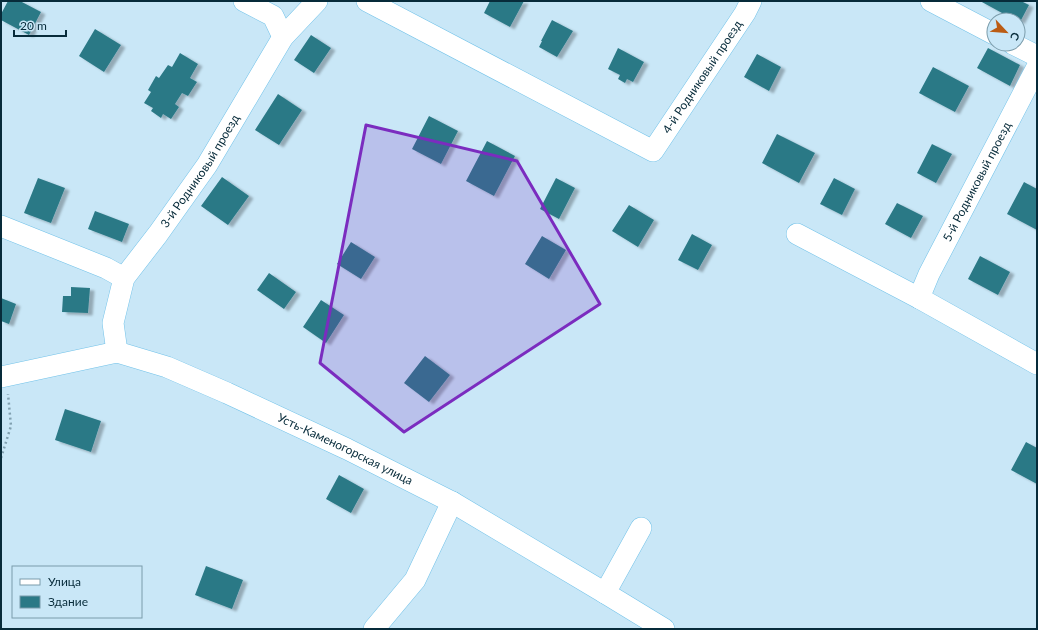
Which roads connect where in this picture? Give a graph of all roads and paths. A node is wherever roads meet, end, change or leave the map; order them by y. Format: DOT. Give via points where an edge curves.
graph roads {
  1 [pos="244,1"];
  2 [pos="317,1"];
  3 [pos="367,1"];
  4 [pos="751,1"];
  5 [pos="931,1"];
  6 [pos="986,30"];
  7 [pos="283,37"];
  8 [pos="1026,50"];
  9 [pos="1037,56"];
  10 [pos="1037,67"];
  11 [pos="1,226"];
  12 [pos="797,234"];
  13 [pos="124,278"];
  14 [pos="918,298"];
  15 [pos="117,352"];
  16 [pos="1037,364"];
  17 [pos="4,377"];
  18 [pos="1,458"];
  19 [pos="452,502"];
  20 [pos="641,528"];
  21 [pos="606,593"];
  22 [pos="374,629"];
  23 [pos="664,629"];
  1 -- 7 [label="street" via="273,16"];
  2 -- 7 [label="street, 3-й Родниковый проезд"];
  3 -- 4 [label="street, 4-й Родниковый проезд" via="652,151"];
  5 -- 6 [label="street"];
  7 -- 13 [label="street, 3-й Родниковый проезд" via="207,165"];
  8 -- 9 [label="street"];
  10 -- 14 [label="street, 5-й Родниковый проезд"];
  11 -- 13 [label="street" via="106,268"];
  12 -- 14 [label="street"];
  13 -- 15 [label="street, 3-й Родниковый проезд" via="113,323"];
  14 -- 16 [label="street"];
  15 -- 17 [label="street, Усть-Каменогорская улица"];
  15 -- 19 [label="street, Усть-Каменогорская улица" via="167,367 227,393"];
  17 -- 18 [label="path" via="11,426"];
  19 -- 21 [label="street, Усть-Каменогорская улица"];
  19 -- 22 [label="street" via="415,580"];
  20 -- 21 [label="street"];
  21 -- 23 [label="street, Усть-Каменогорская улица"];
}
